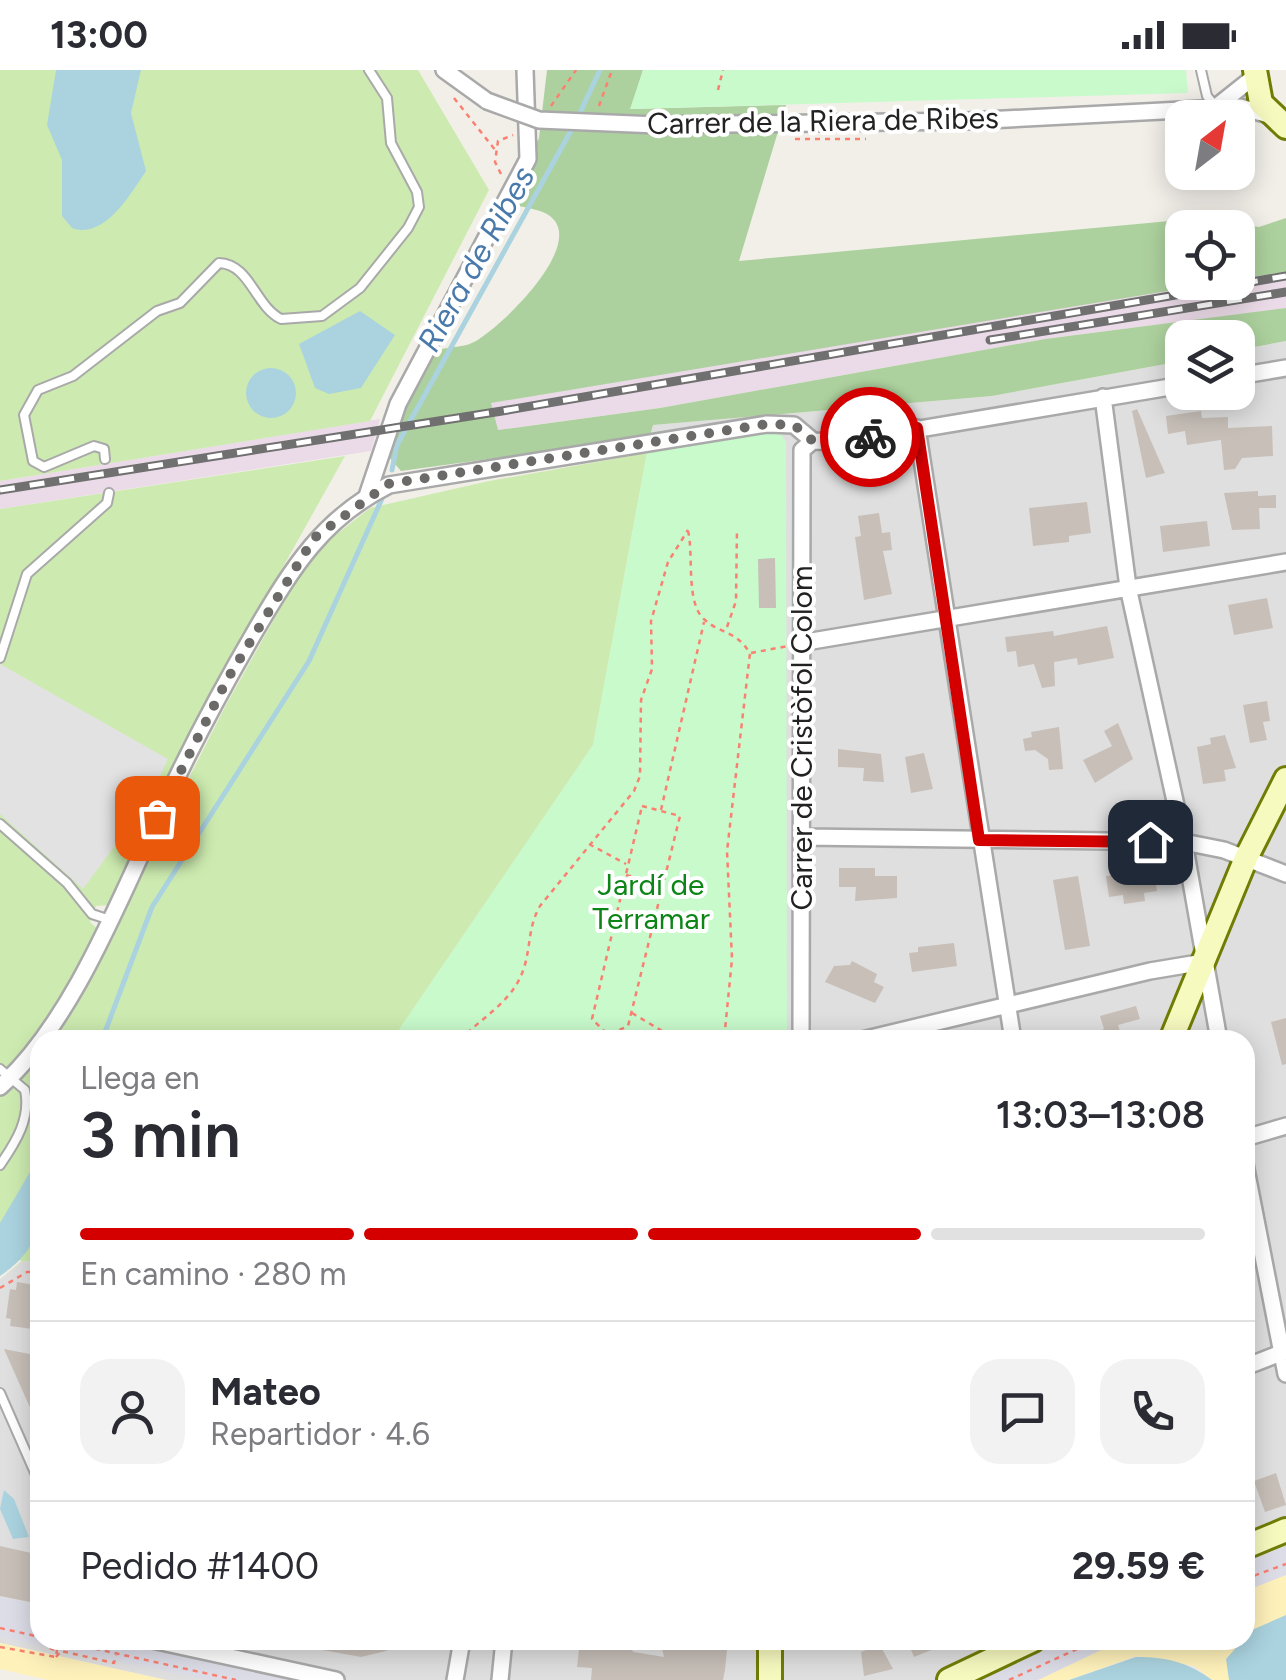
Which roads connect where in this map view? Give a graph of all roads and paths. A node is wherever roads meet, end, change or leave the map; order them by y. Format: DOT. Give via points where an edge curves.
graph roads {
  1 [pos="370,70"];
  2 [pos="444,70"];
  3 [pos="525,70"];
  4 [pos="612,70"];
  5 [pos="722,70"];
  6 [pos="1201,70"];
  7 [pos="1255,73"];
  8 [pos="718,90"];
  9 [pos="451,92"];
  10 [pos="1210,100"];
  11 [pos="1224,100"];
  12 [pos="1165,110"];
  13 [pos="1278,121"];
  14 [pos="594,122"];
  15 [pos="517,176"];
  16 [pos="1286,368"];
  17 [pos="1255,373"];
  18 [pos="1165,388"];
  19 [pos="1104,398"];
  20 [pos="917,428"];
  21 [pos="813,441"];
  22 [pos="105,460"];
  23 [pos="108,493"];
  24 [pos="367,496"];
  25 [pos="737,529"];
  26 [pos="1286,562"];
  27 [pos="1128,588"];
  28 [pos="949,618"];
  29 [pos="704,620"];
  30 [pos="727,629"];
  31 [pos="800,643"];
  32 [pos="750,653"];
  33 [pos="0,658"];
  34 [pos="1286,779"];
  35 [pos="661,811"];
  36 [pos="0,824"];
  37 [pos="804,836"];
  38 [pos="979,840"];
  39 [pos="1184,842"];
  40 [pos="588,844"];
  41 [pos="1246,858"];
  42 [pos="627,864"];
  43 [pos="624,874"];
  44 [pos="1286,874"];
  45 [pos="663,884"];
  46 [pos="110,920"];
  47 [pos="1204,962"];
  48 [pos="1008,1006"];
  49 [pos="631,1013"];
  50 [pos="42,1030"];
  51 [pos="472,1030"];
  52 [pos="602,1030"];
  53 [pos="621,1030"];
  54 [pos="660,1030"];
  55 [pos="725,1030"];
  56 [pos="801,1030"];
  57 [pos="905,1030"];
  58 [pos="1012,1030"];
  59 [pos="1175,1030"];
  60 [pos="1216,1030"];
  61 [pos="30,1045"];
  62 [pos="3,1078"];
  63 [pos="1286,1126"];
  64 [pos="1255,1135"];
  65 [pos="0,1165"];
  66 [pos="1255,1214"];
  67 [pos="30,1272"];
  68 [pos="0,1288"];
  69 [pos="1283,1353"];
  70 [pos="1255,1363"];
  71 [pos="1286,1374"];
  72 [pos="0,1393"];
  73 [pos="30,1461"];
  74 [pos="1286,1530"];
  75 [pos="1255,1543"];
  76 [pos="1286,1564"];
  77 [pos="1255,1575"];
  78 [pos="0,1628"];
  79 [pos="30,1634"];
  80 [pos="0,1646"];
  81 [pos="57,1650"];
  82 [pos="100,1650"];
  83 [pos="198,1650"];
  84 [pos="460,1650"];
  85 [pos="503,1650"];
  86 [pos="1012,1650"];
  87 [pos="1075,1650"];
  88 [pos="117,1654"];
  89 [pos="56,1657"];
  90 [pos="236,1680"];
  91 [pos="336,1680"];
  92 [pos="455,1680"];
  93 [pos="500,1680"];
  94 [pos="949,1680"];
  95 [pos="1010,1680"];
  1 -- 22 [label="lane" via="387,98 391,144 417,192 419,207 408,228 360,288 322,316 281,320 243,273 219,263 180,303 157,312 73,376 38,390 24,415 32,461 44,467 94,446 104,449"];
  2 -- 14 [label="street, Carrer de la Riera de Ribes, bridge" via="487,101 538,120"];
  3 -- 15 [label="street" via="531,146"];
  4 -- 14 [label="path"];
  5 -- 8 [label="path"];
  6 -- 10 [label="lane"];
  7 -- 11 [label="street"];
  7 -- 13 [label="street"];
  9 -- 15 [label="path" via="496,152 498,172 506,180"];
  12 -- 14 [label="street, Carrer de la Riera de Ribes, bridge" via="967,121"];
  15 -- 24 [label="street" via="398,404"];
  16 -- 17 [label="street"];
  18 -- 19 [label="street"];
  19 -- 20 [label="street"];
  19 -- 27 [label="street"];
  20 -- 21 [label="street"];
  20 -- 28 [label="street"];
  21 -- 24 [label="street" via="794,425 767,424 388,484"];
  21 -- 31 [label="street, Carrer de Cristòfol Colom" via="802,450"];
  23 -- 33 [label="lane" via="107,503 27,574"];
  24 -- 46 [label="street" via="314,538 274,599 182,766"];
  25 -- 30 [label="path" via="736,601"];
  26 -- 27 [label="street"];
  27 -- 28 [label="street"];
  27 -- 39 [label="street"];
  28 -- 31 [label="street"];
  28 -- 38 [label="street"];
  29 -- 30 [label="path"];
  29 -- 35 [label="path"];
  29 -- 40 [label="path" via="696,605 688,530 668,562 651,621 652,669 638,724 640,776"];
  30 -- 32 [label="path"];
  31 -- 32 [label="path"];
  31 -- 37 [label="street, Carrer de Cristòfol Colom"];
  32 -- 55 [label="path" via="728,851 732,959"];
  34 -- 41 [label="street"];
  35 -- 42 [label="path" via="642,806"];
  35 -- 45 [label="path" via="680,816"];
  36 -- 46 [label="lane" via="92,914"];
  37 -- 38 [label="street"];
  37 -- 56 [label="street, Carrer de Cristòfol Colom"];
  38 -- 39 [label="street"];
  38 -- 48 [label="street"];
  39 -- 41 [label="street"];
  39 -- 47 [label="street"];
  40 -- 42 [label="path"];
  40 -- 51 [label="path" via="529,925 516,984"];
  41 -- 44 [label="street"];
  41 -- 47 [label="street"];
  42 -- 43 [label="path"];
  43 -- 45 [label="path"];
  43 -- 52 [label="path" via="592,1019"];
  45 -- 49 [label="path"];
  46 -- 50 [label="street" via="78,985"];
  47 -- 48 [label="street"];
  47 -- 59 [label="street"];
  47 -- 60 [label="street"];
  48 -- 57 [label="street"];
  48 -- 58 [label="street"];
  49 -- 53 [label="path"];
  49 -- 54 [label="path"];
  61 -- 62 [label="street"];
  62 -- 65 [label="lane" via="25,1090 28,1102"];
  63 -- 64 [label="street"];
  66 -- 69 [label="street"];
  67 -- 68 [label="path"];
  69 -- 70 [label="street"];
  69 -- 71 [label="street"];
  72 -- 73 [label="lane"];
  74 -- 75 [label="street"];
  76 -- 77 [label="path"];
  78 -- 79 [label="path"];
  80 -- 89 [label="path"];
  81 -- 89 [label="path"];
  82 -- 88 [label="path"];
  83 -- 91 [label="street"];
  84 -- 92 [label="street"];
  85 -- 93 [label="street"];
  86 -- 94 [label="street"];
  87 -- 95 [label="path"];
  88 -- 89 [label="path" via="114,1663 61,1651"];
  88 -- 90 [label="path"];
}
